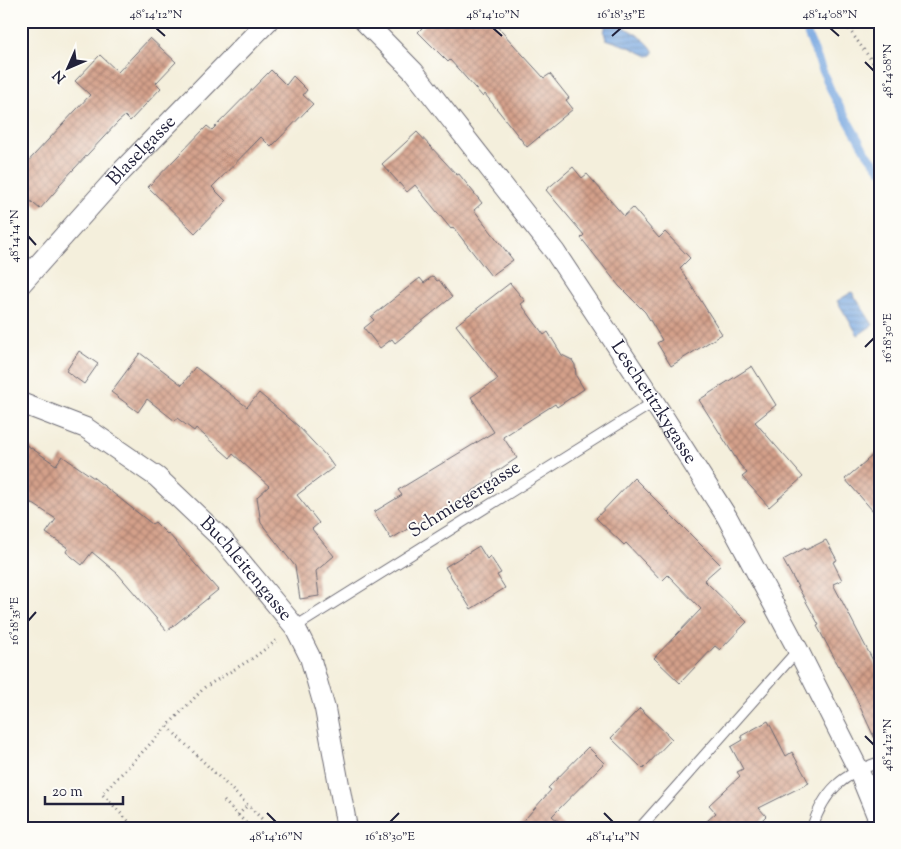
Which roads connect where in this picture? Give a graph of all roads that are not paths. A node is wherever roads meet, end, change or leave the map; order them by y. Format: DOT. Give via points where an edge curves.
graph roads {
  1 [pos="268,21"];
  2 [pos="364,21"];
  3 [pos="21,284"];
  4 [pos="654,402"];
  5 [pos="21,403"];
  6 [pos="295,627"];
  7 [pos="798,650"];
  8 [pos="880,762"];
  9 [pos="858,769"];
  10 [pos="880,823"];
  11 [pos="347,828"];
  12 [pos="640,828"];
  13 [pos="812,828"];
  1 -- 3 [label="street, Blaselgasse" via="121,172"];
  2 -- 4 [label="street, Leschetitzkygasse" via="414,72 555,252"];
  4 -- 6 [label="lane, Schmiegergasse"];
  4 -- 7 [label="street, Leschetitzkygasse" via="728,517"];
  5 -- 6 [label="street, Buchleitengasse" via="86,428 157,477 221,538"];
  6 -- 11 [label="street, Buchleitengasse" via="310,657 326,709"];
  7 -- 9 [label="street, Leschetitzkygasse"];
  7 -- 12 [label="lane"];
  8 -- 9 [label="lane"];
  9 -- 10 [label="street, Leschetitzkygasse"];
  9 -- 13 [label="lane" via="833,788 818,809"];
}
